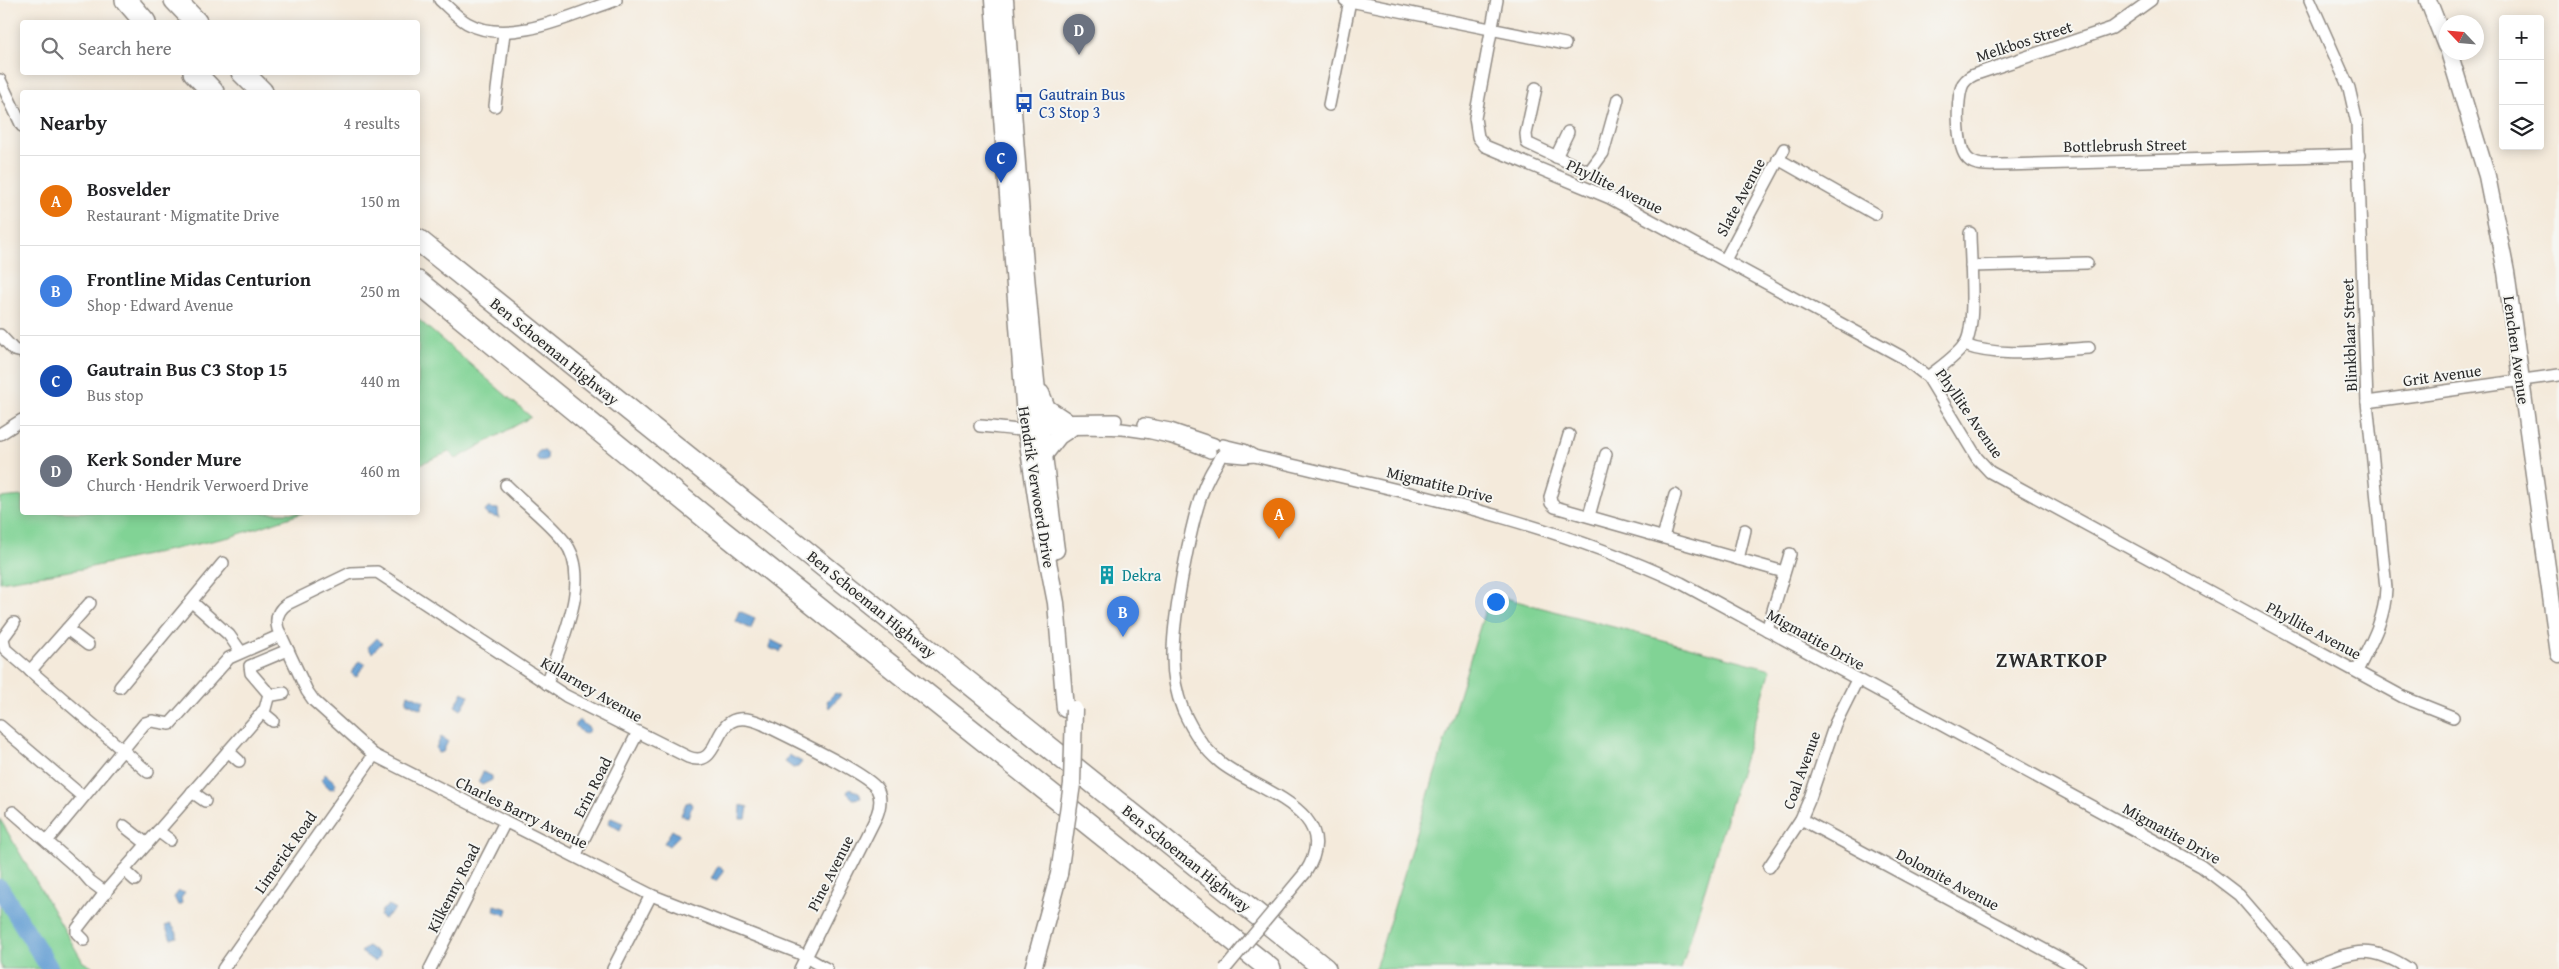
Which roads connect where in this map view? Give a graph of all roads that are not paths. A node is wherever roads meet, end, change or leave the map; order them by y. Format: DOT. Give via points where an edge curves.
graph roads {
  1 [pos="126,0"];
  2 [pos="175,0"];
  3 [pos="440,0"];
  4 [pos="616,0"];
  5 [pos="993,0"];
  6 [pos="1005,0"];
  7 [pos="1348,0"];
  8 [pos="1497,0"];
  9 [pos="2151,0"];
  10 [pos="2310,0"];
  11 [pos="2428,0"];
  12 [pos="143,20"];
  13 [pos="194,20"];
  14 [pos="2439,28"];
  15 [pos="1490,30"];
  16 [pos="504,33"];
  17 [pos="1565,44"];
  18 [pos="2451,60"];
  19 [pos="197,75"];
  20 [pos="245,75"];
  21 [pos="0,80"];
  22 [pos="1962,86"];
  23 [pos="1536,88"];
  24 [pos="211,90"];
  25 [pos="260,90"];
  26 [pos="1618,99"];
  27 [pos="1329,105"];
  28 [pos="496,106"];
  29 [pos="20,122"];
  30 [pos="1568,132"];
  31 [pos="2359,155"];
  32 [pos="1556,157"];
  33 [pos="1583,170"];
  34 [pos="1577,184"];
  35 [pos="1875,214"];
  36 [pos="1970,233"];
  37 [pos="420,242"];
  38 [pos="1725,260"];
  39 [pos="2087,263"];
  40 [pos="1970,266"];
  41 [pos="420,284"];
  42 [pos="0,334"];
  43 [pos="1964,346"];
  44 [pos="2089,348"];
  45 [pos="20,352"];
  46 [pos="2559,375"];
  47 [pos="1928,378"];
  48 [pos="2521,379"];
  49 [pos="1037,384"];
  50 [pos="2367,402"];
  51 [pos="20,421"];
  52 [pos="1068,424"];
  53 [pos="1033,425"];
  54 [pos="980,426"];
  55 [pos="0,434"];
  56 [pos="1569,435"];
  57 [pos="1217,451"];
  58 [pos="1606,454"];
  59 [pos="1044,455"];
  60 [pos="506,485"];
  61 [pos="1675,495"];
  62 [pos="1589,516"];
  63 [pos="1745,530"];
  64 [pos="1663,537"];
  65 [pos="1790,554"];
  66 [pos="1738,558"];
  67 [pos="224,564"];
  68 [pos="1784,572"];
  69 [pos="192,602"];
  70 [pos="90,603"];
  71 [pos="284,606"];
  72 [pos="14,623"];
  73 [pos="67,629"];
  74 [pos="1767,630"];
  75 [pos="281,635"];
  76 [pos="88,645"];
  77 [pos="288,650"];
  78 [pos="2559,654"];
  79 [pos="242,659"];
  80 [pos="30,670"];
  81 [pos="2357,671"];
  82 [pos="1857,680"];
  83 [pos="547,684"];
  84 [pos="120,687"];
  85 [pos="267,691"];
  86 [pos="284,693"];
  87 [pos="1069,709"];
  88 [pos="262,712"];
  89 [pos="2453,717"];
  90 [pos="273,720"];
  91 [pos="0,726"];
  92 [pos="637,734"];
  93 [pos="122,749"];
  94 [pos="228,752"];
  95 [pos="374,755"];
  96 [pos="239,761"];
  97 [pos="148,772"];
  98 [pos="877,789"];
  99 [pos="82,796"];
  100 [pos="185,796"];
  101 [pos="205,801"];
  102 [pos="13,812"];
  103 [pos="1801,819"];
  104 [pos="505,822"];
  105 [pos="124,826"];
  106 [pos="151,836"];
  107 [pos="170,840"];
  108 [pos="46,841"];
  109 [pos="575,856"];
  110 [pos="1769,867"];
  111 [pos="124,870"];
  112 [pos="1055,874"];
  113 [pos="135,880"];
  114 [pos="106,886"];
  115 [pos="651,895"];
  116 [pos="87,912"];
  117 [pos="103,917"];
  118 [pos="84,940"];
  119 [pos="806,957"];
  120 [pos="223,969"];
  121 [pos="430,969"];
  122 [pos="613,969"];
  123 [pos="800,969"];
  124 [pos="828,969"];
  125 [pos="1026,969"];
  126 [pos="1033,969"];
  127 [pos="1225,969"];
  128 [pos="1270,969"];
  129 [pos="1324,969"];
  130 [pos="2080,969"];
  131 [pos="2303,969"];
  132 [pos="2308,969"];
  133 [pos="2409,969"];
  1 -- 12 [label="highway"];
  2 -- 13 [label="highway"];
  3 -- 16 [label="street" via="466,22"];
  4 -- 16 [label="street" via="531,29"];
  5 -- 53 [label="main road, Hendrik Verwoerd Drive"];
  6 -- 49 [label="main road, Hendrik Verwoerd Drive"];
  7 -- 15 [label="street"];
  7 -- 27 [label="street"];
  8 -- 15 [label="street, Phyllite Avenue"];
  9 -- 22 [label="street, Melkbos Street" via="2112,28 1979,73 1967,79"];
  10 -- 31 [label="street, Blinkblaar Street" via="2355,105"];
  11 -- 14 [label="main road"];
  15 -- 17 [label="street"];
  15 -- 34 [label="street, Phyllite Avenue" via="1475,118 1478,137 1492,150"];
  16 -- 28 [label="street"];
  18 -- 48 [label="main road, Lenchen Avenue" via="2487,176 2506,272"];
  19 -- 24 [label="highway"];
  20 -- 25 [label="highway"];
  21 -- 29 [label="street"];
  22 -- 31 [label="street, Bottlebrush Street" via="1958,102 1960,143 1966,157 1978,164"];
  23 -- 32 [label="street" via="1526,141"];
  26 -- 33 [label="street" via="1601,157 1590,171"];
  30 -- 32 [label="street"];
  31 -- 50 [label="street, Blinkblaar Street"];
  32 -- 33 [label="street"];
  33 -- 34 [label="street"];
  34 -- 38 [label="street, Phyllite Avenue"];
  35 -- 38 [label="street, Slate Avenue" via="1781,154"];
  36 -- 40 [label="street"];
  37 -- 129 [label="highway, Ben Schoeman Highway"];
  38 -- 47 [label="street, Phyllite Avenue" via="1902,357"];
  39 -- 40 [label="street"];
  40 -- 43 [label="street" via="1971,331"];
  41 -- 128 [label="highway, Ben Schoeman Highway" via="723,532"];
  42 -- 45 [label="street" via="14,350"];
  43 -- 44 [label="street" via="1979,351 2013,352"];
  43 -- 47 [label="street"];
  46 -- 48 [label="street, Grit Avenue"];
  47 -- 81 [label="street, Phyllite Avenue" via="1977,458 1990,472"];
  48 -- 50 [label="street, Grit Avenue"];
  48 -- 78 [label="main road, Lenchen Avenue"];
  49 -- 52 [label="main road" via="1047,408"];
  49 -- 53 [label="main road, Hendrik Verwoerd Drive"];
  50 -- 81 [label="street, Blinkblaar Street" via="2386,598 2380,626"];
  51 -- 55 [label="street"];
  52 -- 53 [label="street, Migmatite Drive"];
  52 -- 57 [label="street, Migmatite Drive" via="1130,421 1170,429"];
  52 -- 59 [label="main road"];
  53 -- 54 [label="street, Migmatite Drive"];
  53 -- 59 [label="main road, Hendrik Verwoerd Drive"];
  53 -- 87 [label="main road, Hendrik Verwoerd Drive" via="1039,516 1056,603"];
  56 -- 62 [label="street" via="1550,497 1551,503"];
  57 -- 74 [label="street, Migmatite Drive" via="1244,450 1254,456 1496,514 1596,546 1680,583"];
  57 -- 127 [label="street, bridge" via="1192,533 1178,606 1173,657 1175,687 1195,732 1214,756 1231,770 1286,800 1302,813 1314,838 1313,856 1304,873"];
  58 -- 62 [label="street"];
  59 -- 87 [label="main road, Hendrik Verwoerd Drive" via="1070,654"];
  60 -- 83 [label="street" via="565,542 577,569 575,597"];
  61 -- 64 [label="street"];
  62 -- 64 [label="street"];
  63 -- 66 [label="street"];
  64 -- 66 [label="street"];
  65 -- 68 [label="street"];
  66 -- 68 [label="street"];
  67 -- 69 [label="street"];
  68 -- 74 [label="street"];
  69 -- 79 [label="street" via="229,634"];
  69 -- 84 [label="street"];
  70 -- 73 [label="street"];
  71 -- 75 [label="street, Charles Barry Avenue" via="276,621"];
  71 -- 83 [label="street, Killarney Avenue" via="351,573 377,572"];
  72 -- 80 [label="street" via="3,638 3,646"];
  73 -- 76 [label="street"];
  73 -- 80 [label="street"];
  74 -- 82 [label="street, Migmatite Drive"];
  75 -- 77 [label="street, Charles Barry Avenue"];
  75 -- 79 [label="street"];
  77 -- 79 [label="street" via="250,666"];
  77 -- 95 [label="street, Charles Barry Avenue" via="314,701"];
  79 -- 85 [label="street"];
  79 -- 93 [label="street" via="229,658 170,724 145,723"];
  80 -- 93 [label="street"];
  81 -- 89 [label="street, Phyllite Avenue" via="2403,698"];
  82 -- 103 [label="street, Coal Avenue" via="1835,724"];
  82 -- 131 [label="street, Migmatite Drive" via="2215,874 2239,895"];
  83 -- 92 [label="street, Killarney Avenue"];
  85 -- 86 [label="street" via="273,695"];
  85 -- 88 [label="street" via="268,700"];
  87 -- 112 [label="main road, Hendrik Verwoerd Drive, bridge" via="1072,784"];
  88 -- 90 [label="street"];
  88 -- 94 [label="street" via="250,718"];
  91 -- 99 [label="street"];
  92 -- 98 [label="street, Killarney Avenue" via="698,760 711,752 730,722 742,718 753,720 861,776"];
  92 -- 109 [label="street, Erin Road"];
  93 -- 97 [label="street"];
  93 -- 99 [label="street"];
  94 -- 96 [label="street"];
  94 -- 100 [label="street" via="216,758"];
  95 -- 104 [label="street, Charles Barry Avenue"];
  95 -- 120 [label="street, Limerick Road"];
  98 -- 119 [label="street, Pine Avenue" via="880,802 877,815"];
  99 -- 108 [label="street"];
  100 -- 101 [label="street"];
  100 -- 106 [label="street"];
  102 -- 108 [label="street"];
  103 -- 110 [label="street, Coal Avenue"];
  103 -- 130 [label="street, Dolomite Avenue"];
  104 -- 109 [label="street, Charles Barry Avenue"];
  104 -- 121 [label="street, Kilkenny Road"];
  105 -- 106 [label="street"];
  106 -- 107 [label="street"];
  106 -- 111 [label="street" via="136,850"];
  108 -- 114 [label="street" via="90,881"];
  109 -- 115 [label="street, Charles Barry Avenue"];
  111 -- 113 [label="street"];
  111 -- 114 [label="street"];
  112 -- 125 [label="main road, Hendrik Verwoerd Drive"];
  112 -- 126 [label="main road, Hendrik Verwoerd Drive"];
  114 -- 116 [label="street"];
  115 -- 119 [label="street, Charles Barry Avenue"];
  115 -- 122 [label="street"];
  116 -- 117 [label="street"];
  116 -- 118 [label="street" via="77,929"];
  119 -- 123 [label="street, Pine Avenue"];
  119 -- 124 [label="street, Charles Barry Avenue"];
  132 -- 133 [label="street" via="2368,951 2385,955"];
}
